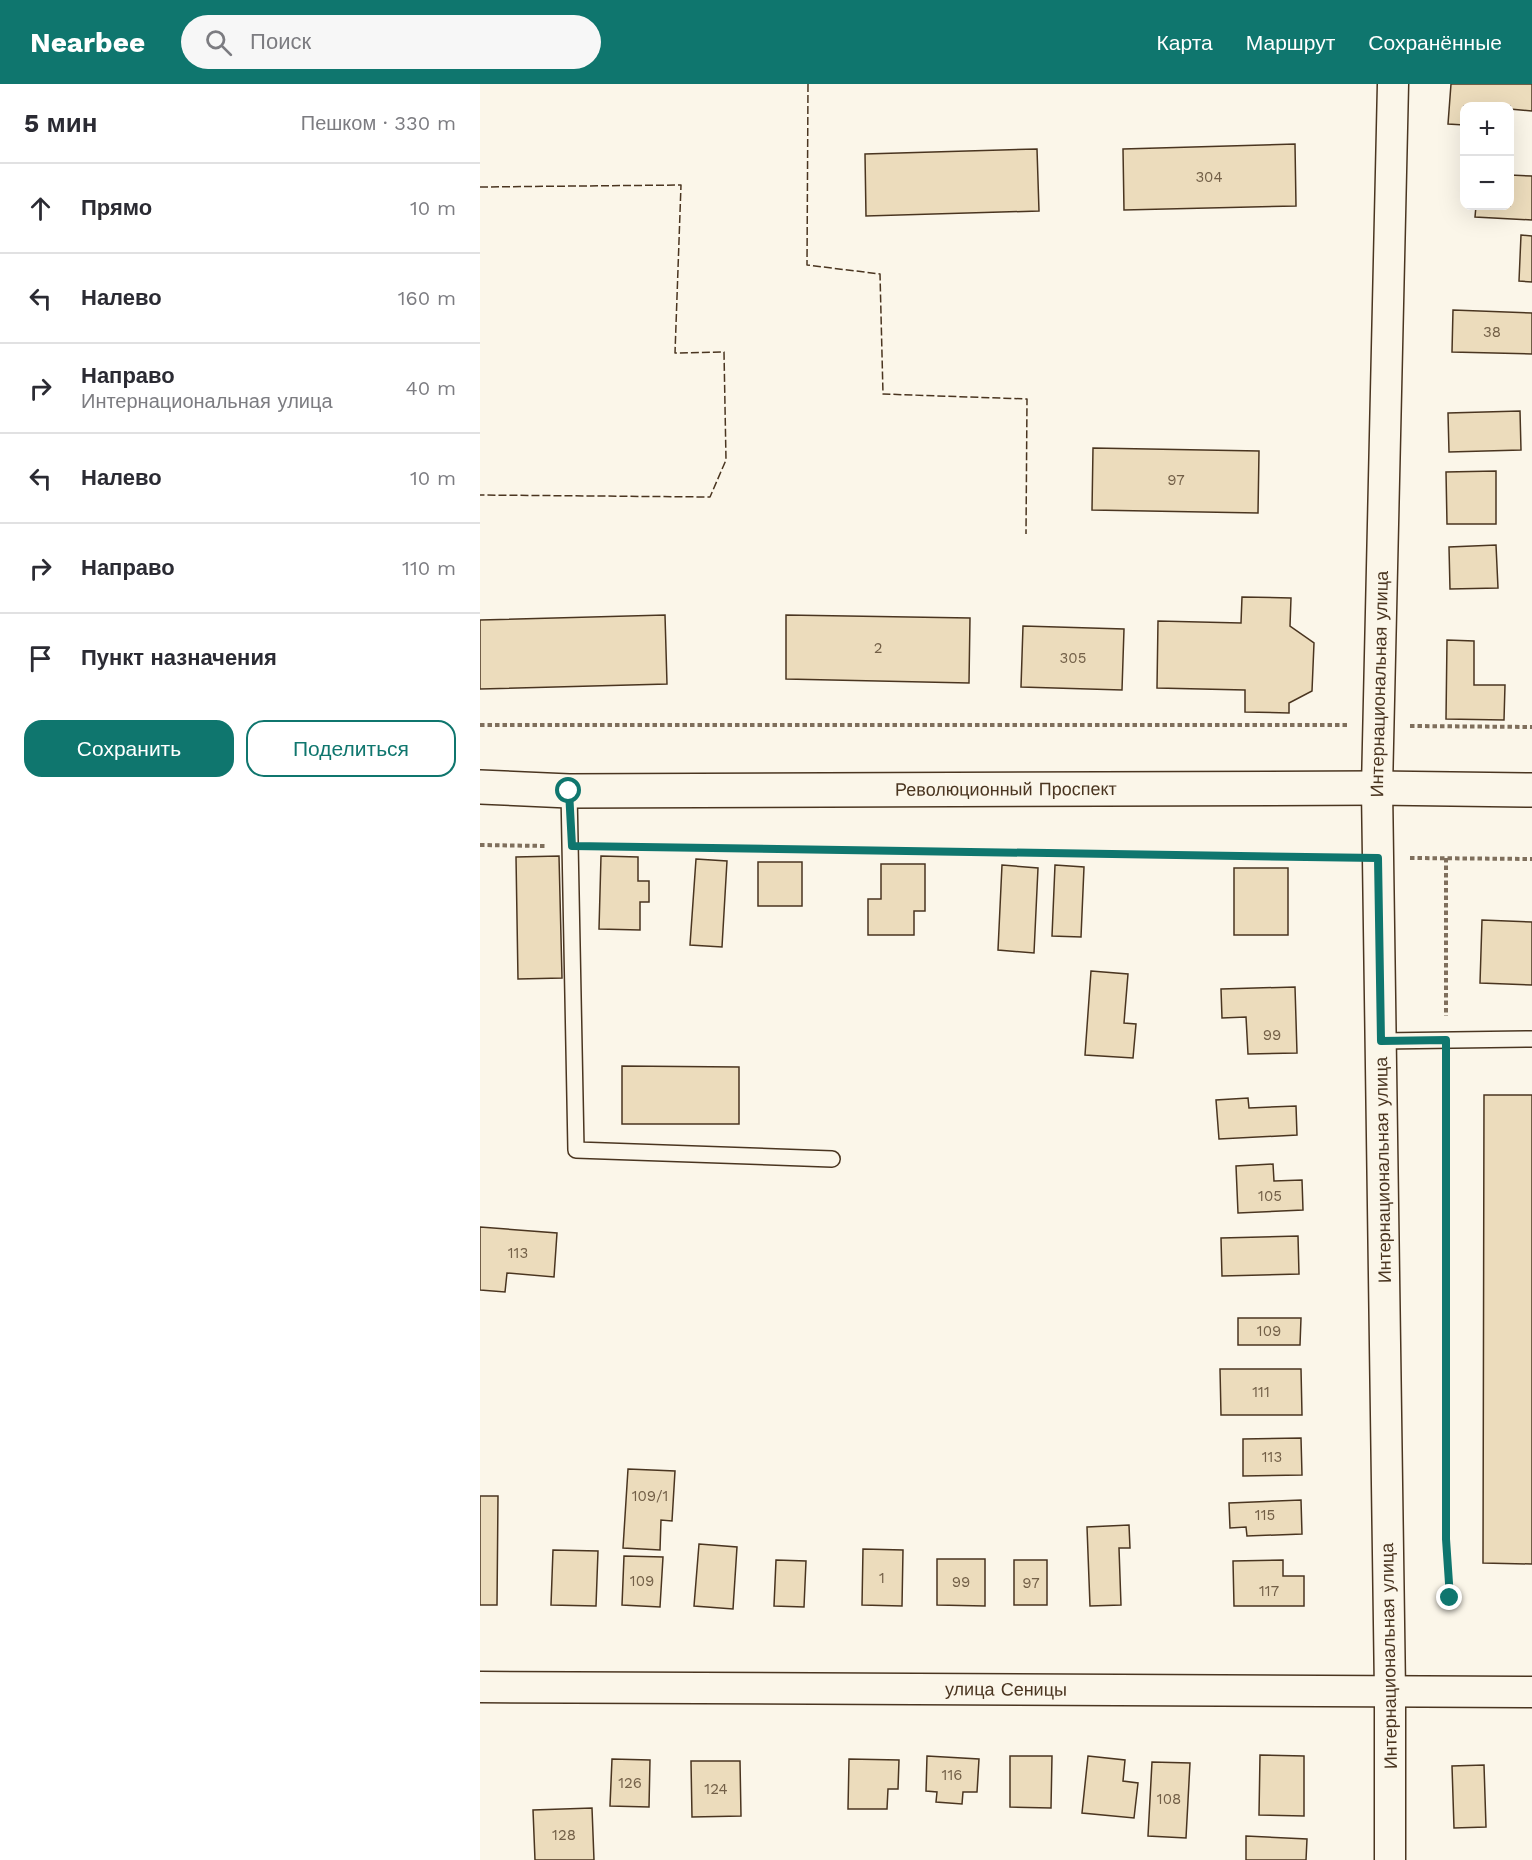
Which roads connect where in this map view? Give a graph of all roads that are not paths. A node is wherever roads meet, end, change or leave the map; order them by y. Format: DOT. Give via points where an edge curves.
graph roads {
  1 [pos="1393,84"];
  2 [pos="480,787"];
  3 [pos="1377,788"];
  4 [pos="1532,790"];
  5 [pos="569,791"];
  6 [pos="1532,1039"];
  7 [pos="1381,1041"];
  8 [pos="832,1159"];
  9 [pos="480,1687"];
  10 [pos="1390,1692"];
  11 [pos="1532,1692"];
  12 [pos="1390,1860"];
  1 -- 3 [label="street, Интернациональная улица"];
  2 -- 5 [label="street, Революционный Проспект"];
  3 -- 4 [label="street, Революционный Проспект"];
  3 -- 5 [label="street, Революционный Проспект"];
  3 -- 7 [label="street, Интернациональная улица"];
  5 -- 8 [label="lane" via="576,1150"];
  6 -- 7 [label="lane"];
  7 -- 10 [label="street, Интернациональная улица"];
  9 -- 10 [label="street, улица Сеницы"];
  10 -- 11 [label="street, улица Сеницы"];
  10 -- 12 [label="street, Интернациональная улица"];
}
